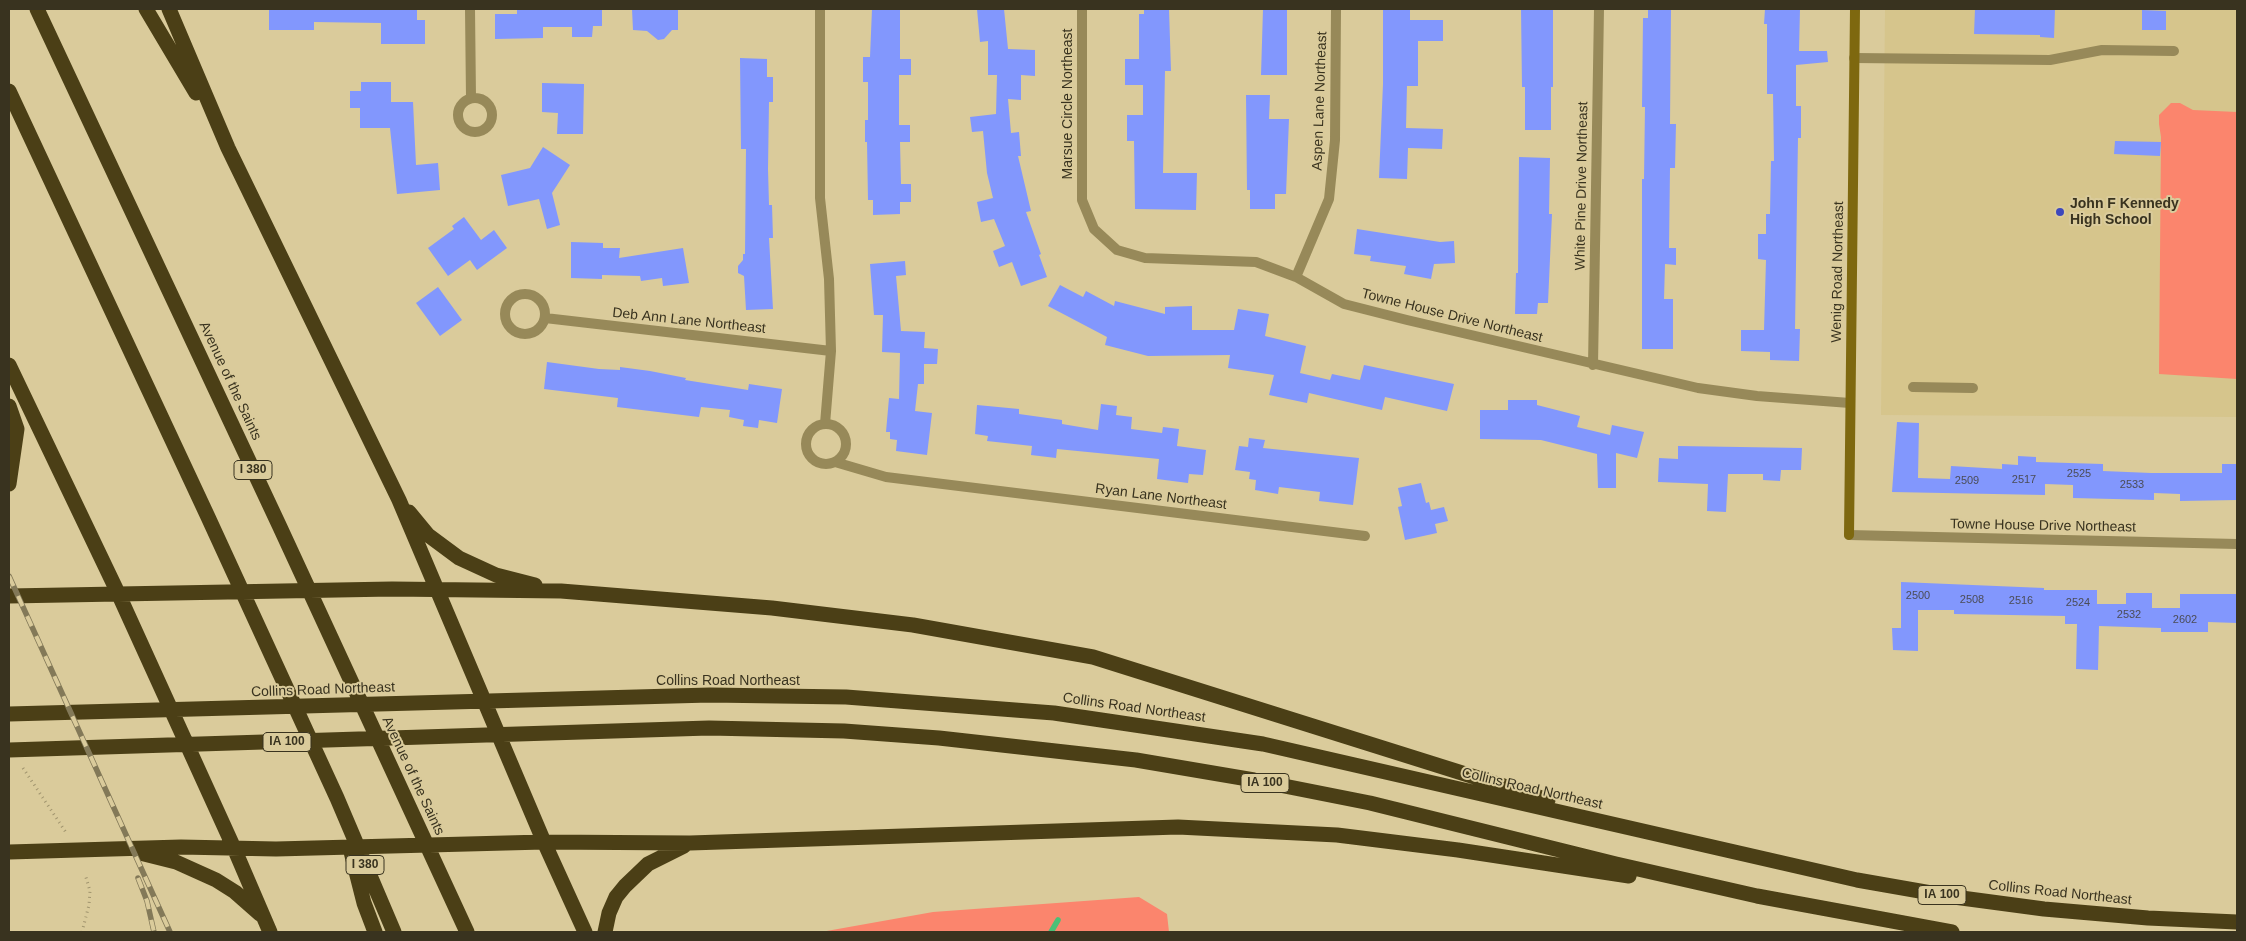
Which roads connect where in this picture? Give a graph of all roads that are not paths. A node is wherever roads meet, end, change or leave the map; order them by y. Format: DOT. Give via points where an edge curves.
graph roads {
  1 [pos="37,9"];
  2 [pos="146,9"];
  3 [pos="169,9"];
  4 [pos="470,9"];
  5 [pos="820,9"];
  6 [pos="1082,9"];
  7 [pos="1336,9"];
  8 [pos="1598,9"];
  9 [pos="1854,9"];
  10 [pos="2174,51"];
  11 [pos="1854,58"];
  12 [pos="9,91"];
  13 [pos="471,98"];
  14 [pos="228,148"];
  15 [pos="1082,200"];
  16 [pos="1296,277"];
  17 [pos="545,318"];
  18 [pos="831,351"];
  19 [pos="1593,364"];
  20 [pos="9,365"];
  21 [pos="1913,387"];
  22 [pos="1973,388"];
  23 [pos="1850,403"];
  24 [pos="9,406"];
  25 [pos="825,424"];
  26 [pos="835,462"];
  27 [pos="10,479"];
  28 [pos="399,500"];
  29 [pos="1849,535"];
  30 [pos="1365,536"];
  31 [pos="2237,544"];
  32 [pos="436,590"];
  33 [pos="560,591"];
  34 [pos="118,593"];
  35 [pos="9,596"];
  36 [pos="9,714"];
  37 [pos="9,750"];
  38 [pos="336,798"];
  39 [pos="1651,834"];
  40 [pos="544,842"];
  41 [pos="690,844"];
  42 [pos="234,848"];
  43 [pos="122,849"];
  44 [pos="9,852"];
  45 [pos="1757,896"];
  46 [pos="263,916"];
  47 [pos="2237,922"];
  48 [pos="270,932"];
  49 [pos="375,932"];
  50 [pos="394,932"];
  51 [pos="467,932"];
  52 [pos="585,932"];
  53 [pos="605,932"];
  54 [pos="1952,932"];
  1 -- 51 [label="highway, Avenue of the Saints / I 380"];
  2 -- 14 [label="highway"];
  3 -- 14 [label="highway"];
  4 -- 13 [label="street"];
  5 -- 18 [label="street" via="820,198 829,279"];
  6 -- 15 [label="street, Marsue Circle Northeast"];
  7 -- 16 [label="street, Aspen Lane Northeast" via="1335,140 1329,199"];
  8 -- 19 [label="street, White Pine Drive Northeast"];
  9 -- 11 [label="street, Wenig Road Northeast"];
  10 -- 11 [label="street" via="2102,50 2050,60"];
  11 -- 23 [label="street, Wenig Road Northeast"];
  12 -- 38 [label="highway, I 380"];
  14 -- 28 [label="highway"];
  15 -- 16 [label="street, Towne House Drive Northeast" via="1094,229 1117,250 1145,258 1256,262"];
  16 -- 19 [label="street, Towne House Drive Northeast" via="1344,304"];
  17 -- 18 [label="street, Deb Ann Lane Northeast"];
  18 -- 25 [label="street"];
  19 -- 23 [label="street, Towne House Drive Northeast" via="1698,388"];
  20 -- 34 [label="highway"];
  21 -- 22 [label="street"];
  23 -- 29 [label="street, Wenig Road Northeast"];
  24 -- 27 [label="highway" via="17,429"];
  25 -- 26 [label="street" via="838,427 846,439 845,452"];
  25 -- 26 [label="street" via="809,433 807,452 822,464"];
  26 -- 30 [label="street, Ryan Lane Northeast" via="886,477"];
  28 -- 32 [label="highway"];
  28 -- 33 [label="highway" via="428,535 458,558 496,575"];
  29 -- 31 [label="street, Towne House Drive Northeast"];
  32 -- 33 [label="highway"];
  32 -- 34 [label="highway"];
  32 -- 40 [label="highway"];
  33 -- 39 [label="highway" via="772,608 913,625 1093,657"];
  34 -- 35 [label="highway"];
  34 -- 42 [label="highway"];
  36 -- 39 [label="highway, Collins Road Northeast / IA 100" via="710,695 846,698 1054,713 1263,744"];
  37 -- 45 [label="highway, IA 100" via="709,728 844,730 967,740 1136,760 1370,803"];
  38 -- 49 [label="highway"];
  38 -- 50 [label="highway, I 380"];
  39 -- 47 [label="highway, Collins Road Northeast / IA 100" via="1857,880 1954,897 2148,918"];
  40 -- 41 [label="highway"];
  40 -- 42 [label="highway"];
  40 -- 52 [label="highway"];
  41 -- 45 [label="highway" via="1178,827 1271,830 1458,850"];
  41 -- 53 [label="highway" via="648,864 625,886 616,897"];
  42 -- 43 [label="highway"];
  42 -- 46 [label="highway"];
  43 -- 44 [label="highway"];
  43 -- 46 [label="highway" via="176,862 216,880"];
  45 -- 54 [label="highway, IA 100"];
  46 -- 48 [label="highway"];
}
